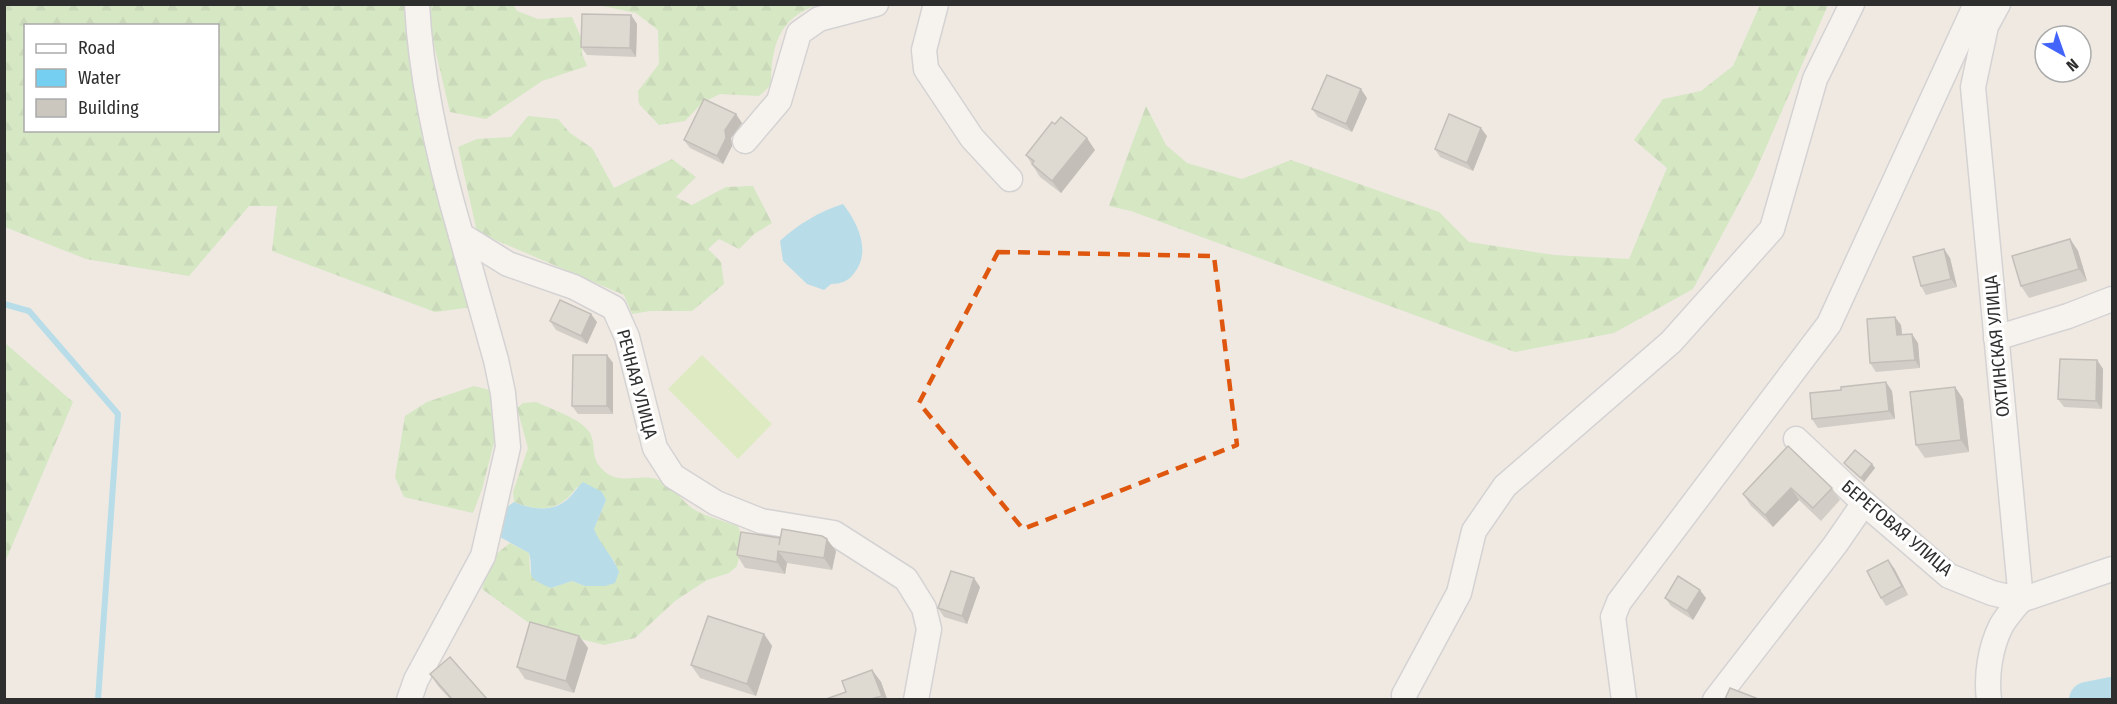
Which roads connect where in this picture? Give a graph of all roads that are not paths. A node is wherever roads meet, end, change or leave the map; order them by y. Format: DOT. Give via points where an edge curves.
graph roads {
  1 [pos="417,4"];
  2 [pos="876,4"];
  3 [pos="936,4"];
  4 [pos="1852,4"];
  5 [pos="1976,4"];
  6 [pos="1998,4"];
  7 [pos="745,141"];
  8 [pos="1011,179"];
  9 [pos="461,235"];
  10 [pos="2112,299"];
  11 [pos="1996,338"];
  12 [pos="1796,439"];
  13 [pos="1864,503"];
  14 [pos="2112,569"];
  15 [pos="2021,600"];
  16 [pos="1988,691"];
  17 [pos="1404,695"];
  18 [pos="409,699"];
  19 [pos="916,699"];
  20 [pos="1624,699"];
  21 [pos="1715,699"];
  1 -- 9 [label="street" via="427,92 444,178"];
  2 -- 7 [label="street" via="819,19 799,33 779,101"];
  3 -- 8 [label="street" via="924,50 926,69 972,138"];
  4 -- 17 [label="street" via="1815,79 1772,229 1671,342 1505,486 1474,531 1459,593"];
  5 -- 20 [label="street" via="1829,324 1619,602 1613,617"];
  6 -- 11 [label="street, ОХТИНСКАЯ УЛИЦА" via="1986,26 1972,87"];
  9 -- 18 [label="street" via="496,360 508,447 483,556"];
  9 -- 19 [label="street, РЕЧНАЯ УЛИЦА" via="508,264 574,287 614,308 627,337 655,448 673,476 716,503 761,521 834,533 906,579 924,608 928,629"];
  10 -- 11 [label="street"];
  11 -- 15 [label="street, ОХТИНСКАЯ УЛИЦА"];
  12 -- 13 [label="street, БЕРЕГОВАЯ УЛИЦА"];
  13 -- 15 [label="street, БЕРЕГОВАЯ УЛИЦА" via="1949,576"];
  13 -- 21 [label="street"];
  14 -- 15 [label="street"];
  15 -- 16 [label="street" via="2001,626 1993,649"];
}
